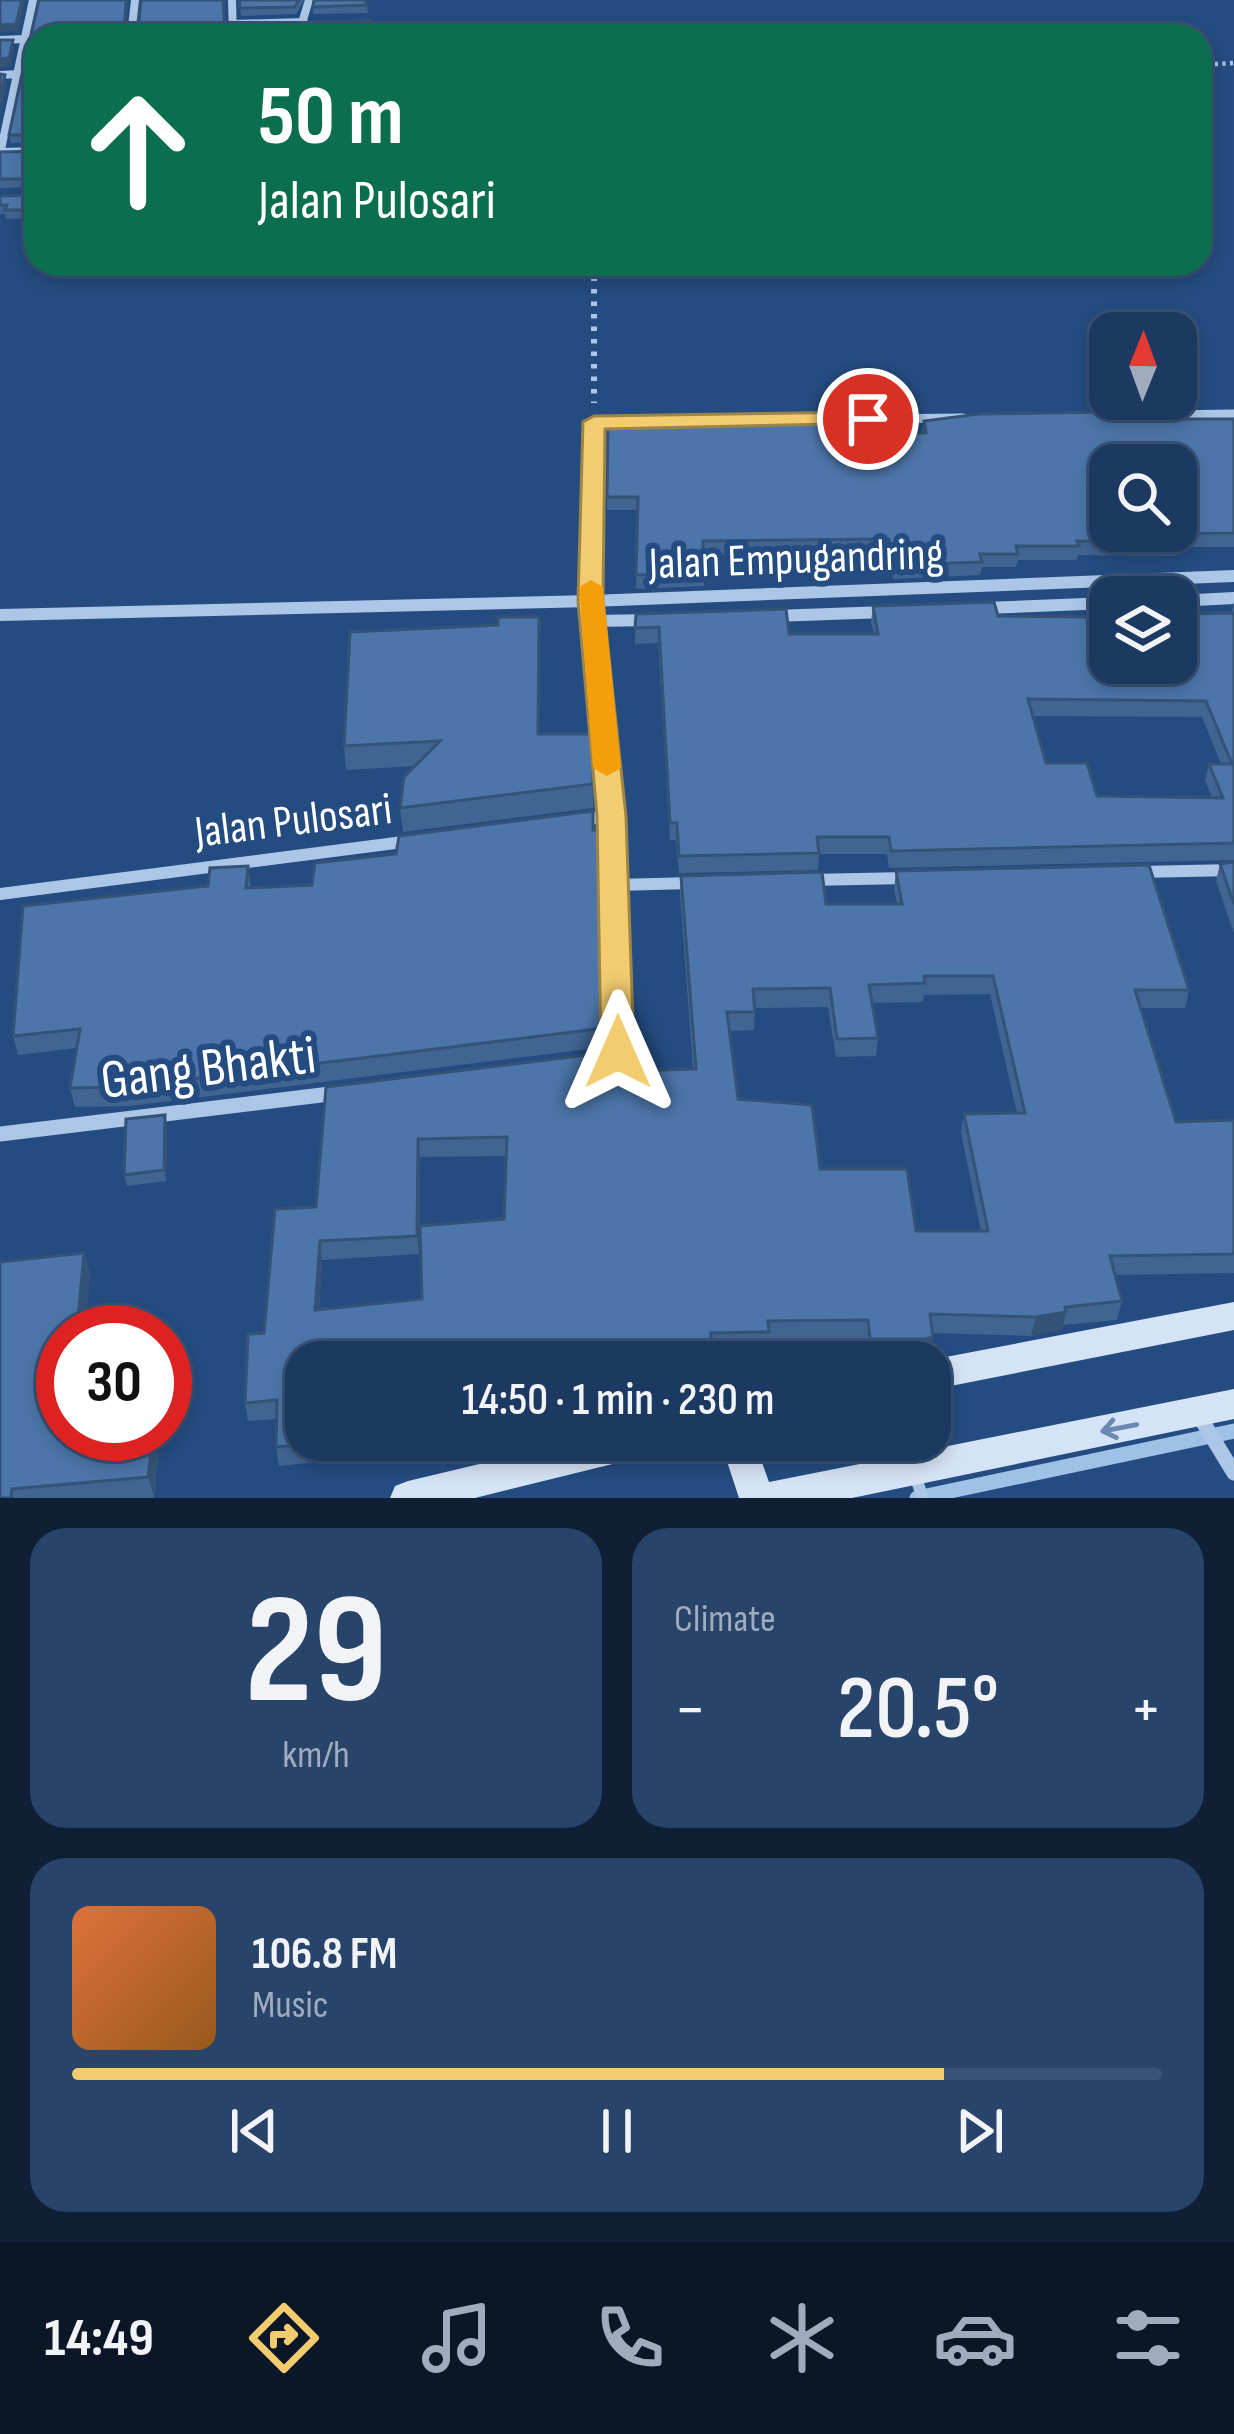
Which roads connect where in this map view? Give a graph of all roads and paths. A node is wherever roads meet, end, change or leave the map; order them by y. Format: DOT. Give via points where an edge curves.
graph roads {
  1 [pos="232,0"];
  2 [pos="309,0"];
  3 [pos="302,22"];
  4 [pos="324,22"];
  5 [pos="233,24"];
  6 [pos="24,45"];
  7 [pos="19,74"];
  8 [pos="24,74"];
  9 [pos="0,75"];
  10 [pos="0,153"];
  11 [pos="594,276"];
  12 [pos="1197,414"];
  13 [pos="1234,414"];
  14 [pos="973,418"];
  15 [pos="594,422"];
  16 [pos="1234,576"];
  17 [pos="1234,598"];
  18 [pos="1197,600"];
  19 [pos="1089,604"];
  20 [pos="960,609"];
  21 [pos="592,612"];
  22 [pos="892,612"];
  23 [pos="0,615"];
  24 [pos="754,616"];
  25 [pos="662,619"];
  26 [pos="612,816"];
  27 [pos="565,822"];
  28 [pos="423,839"];
  29 [pos="1234,870"];
  30 [pos="1115,873"];
  31 [pos="924,878"];
  32 [pos="782,881"];
  33 [pos="710,883"];
  34 [pos="615,885"];
  35 [pos="0,894"];
  36 [pos="601,1061"];
  37 [pos="347,1092"];
  38 [pos="0,1134"];
  39 [pos="1234,1316"];
  40 [pos="951,1371"];
  41 [pos="1234,1404"];
  42 [pos="1197,1413"];
  43 [pos="559,1461"];
  44 [pos="744,1461"];
  45 [pos="912,1469"];
  46 [pos="1234,1473"];
  47 [pos="408,1498"];
  48 [pos="757,1498"];
  49 [pos="772,1498"];
  1 -- 5 [label="street"];
  2 -- 3 [label="street"];
  3 -- 4 [label="street"];
  3 -- 5 [label="street"];
  6 -- 7 [label="street"];
  7 -- 8 [label="street"];
  7 -- 9 [label="street"];
  7 -- 10 [label="street"];
  11 -- 15 [label="path"];
  12 -- 13 [label="street"];
  14 -- 15 [label="street"];
  15 -- 21 [label="street"];
  16 -- 21 [label="street, Jalan Empugandring"];
  17 -- 18 [label="street"];
  19 -- 20 [label="street"];
  21 -- 23 [label="street, Jalan Empugandring"];
  21 -- 25 [label="street"];
  21 -- 26 [label="street"];
  22 -- 24 [label="street"];
  26 -- 27 [label="street"];
  26 -- 34 [label="street"];
  28 -- 35 [label="street, Jalan Pulosari"];
  29 -- 30 [label="street"];
  31 -- 32 [label="street"];
  33 -- 34 [label="street"];
  34 -- 36 [label="street" via="620,1045"];
  37 -- 38 [label="street, Gang Bhakti"];
  39 -- 40 [label="main road"];
  41 -- 42 [label="main road"];
  42 -- 45 [label="main road, one-way"];
  42 -- 46 [label="street"];
  43 -- 47 [label="main road"];
  44 -- 48 [label="main road"];
  45 -- 49 [label="main road"];
}
